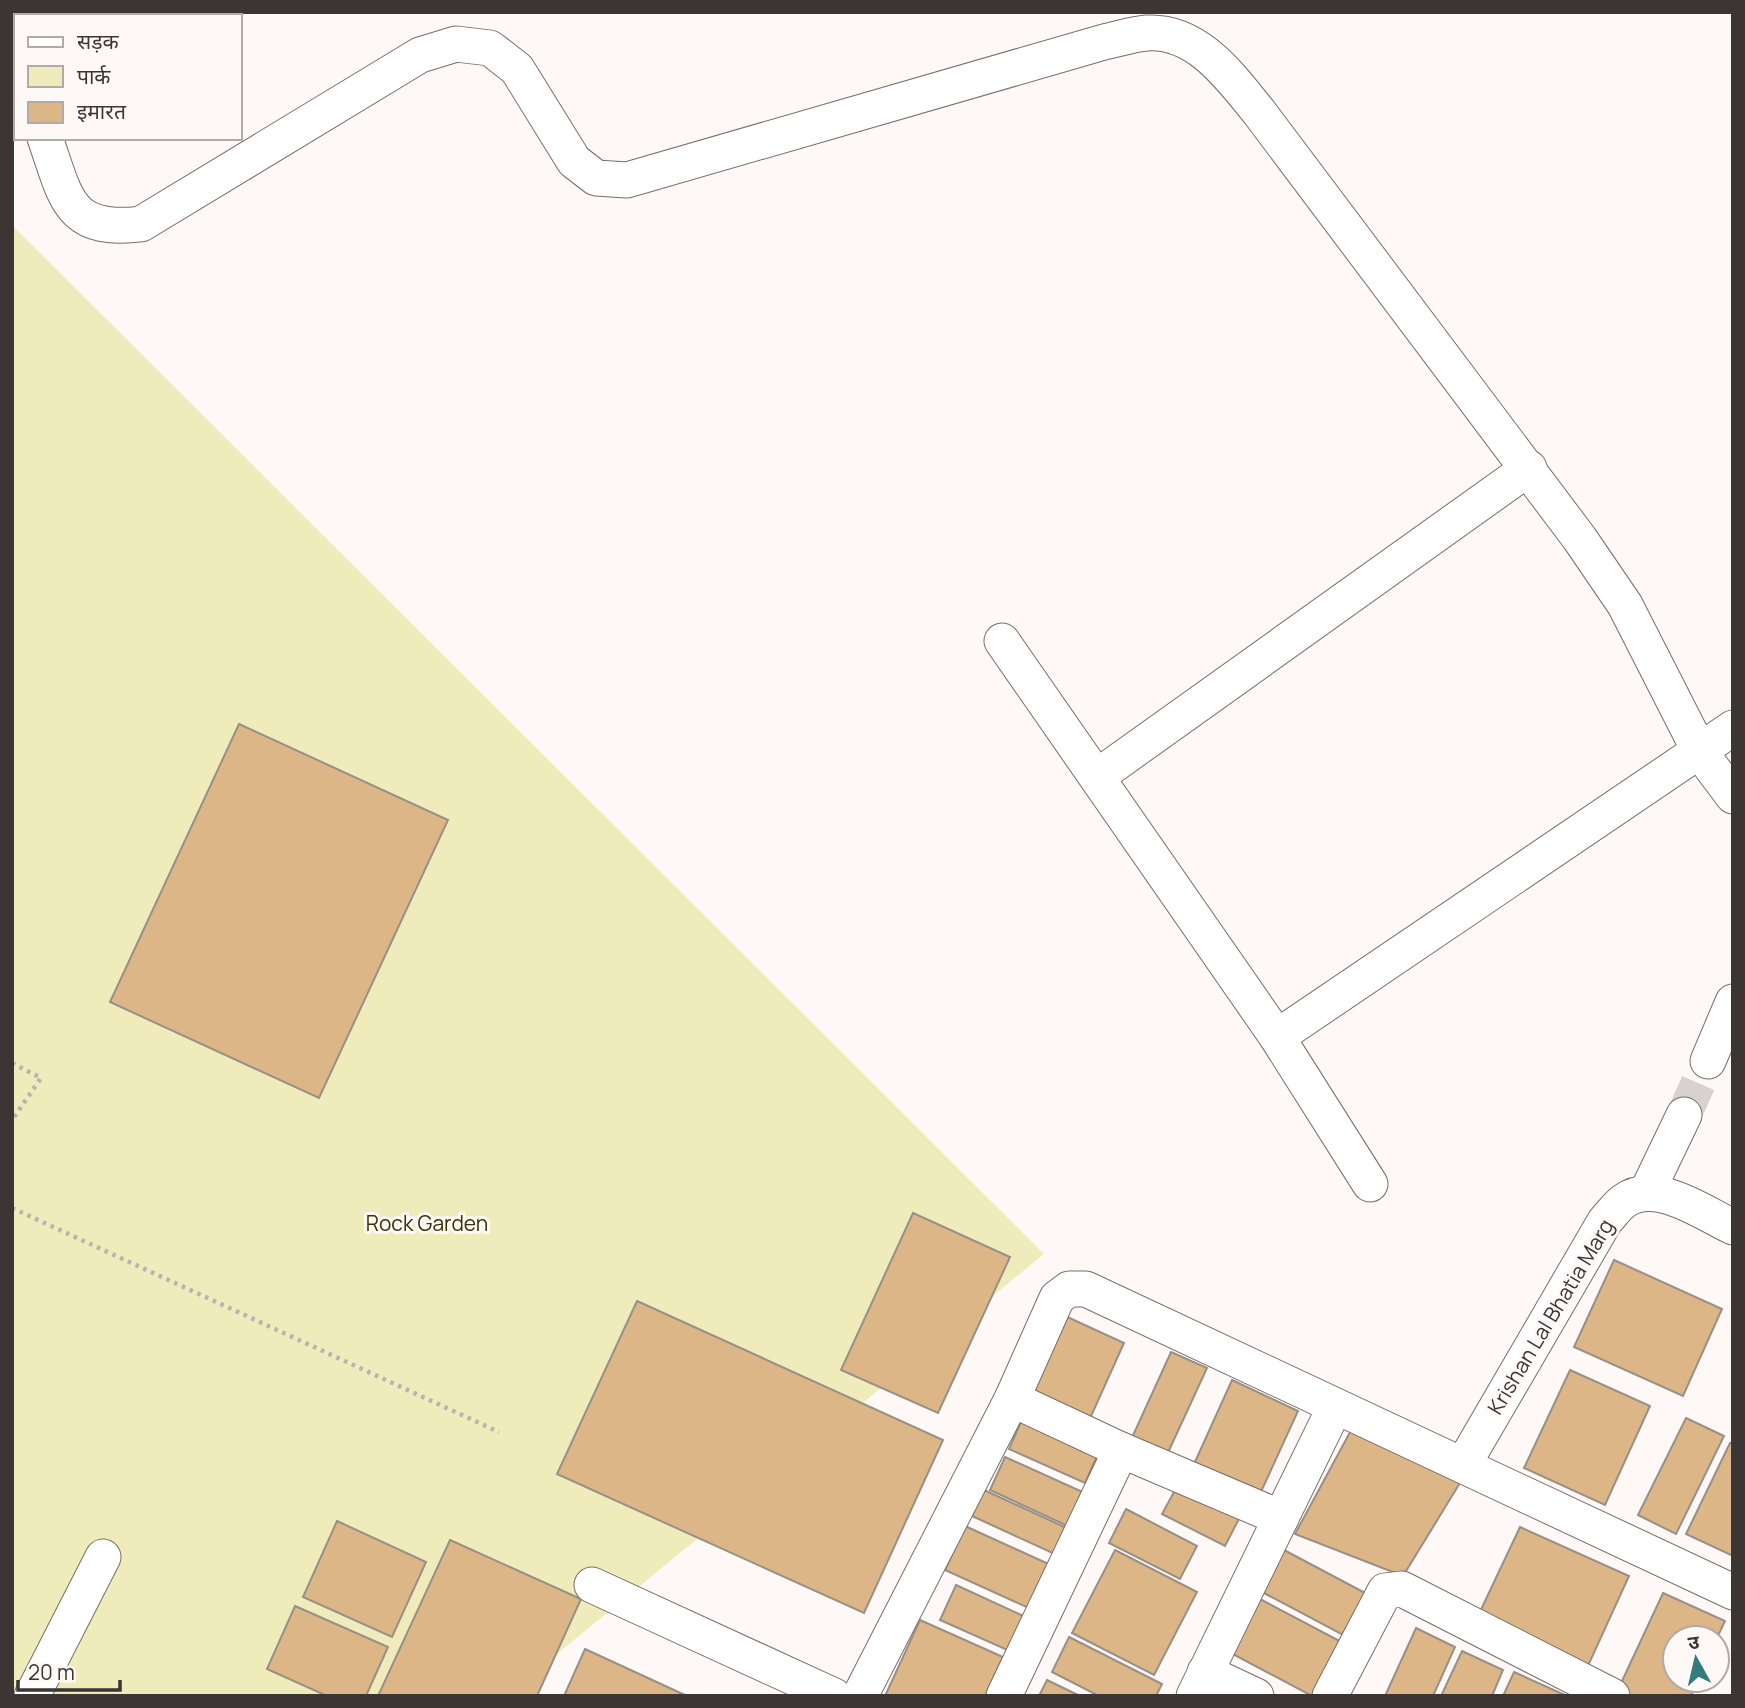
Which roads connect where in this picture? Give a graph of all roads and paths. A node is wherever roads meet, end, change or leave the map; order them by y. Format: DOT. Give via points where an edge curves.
graph roads {
  1 [pos="46,140"];
  2 [pos="1529,468"];
  3 [pos="1002,641"];
  4 [pos="1733,728"];
  5 [pos="1700,752"];
  6 [pos="1098,775"];
  7 [pos="1733,796"];
  8 [pos="1733,1002"];
  9 [pos="1277,1037"];
  10 [pos="1708,1061"];
  11 [pos="12,1062"];
  12 [pos="1684,1115"];
  13 [pos="12,1120"];
  14 [pos="1370,1184"];
  15 [pos="1647,1192"];
  16 [pos="12,1208"];
  17 [pos="1733,1227"];
  18 [pos="1012,1399"];
  19 [pos="1335,1406"];
  20 [pos="499,1432"];
  21 [pos="1121,1450"];
  22 [pos="1463,1465"];
  23 [pos="1281,1518"];
  24 [pos="103,1557"];
  25 [pos="592,1585"];
  26 [pos="1733,1592"];
  27 [pos="1199,1684"];
  28 [pos="32,1696"];
  29 [pos="834,1696"];
  30 [pos="860,1696"];
  31 [pos="1004,1696"];
  32 [pos="1256,1696"];
  33 [pos="1330,1696"];
  34 [pos="1612,1696"];
  1 -- 2 [label="street" via="68,201 87,220 112,228 141,224 420,55 456,44 490,48 517,69 574,161 596,178 627,180 1104,41 1149,33 1186,41 1218,63"];
  2 -- 5 [label="street" via="1625,605"];
  2 -- 6 [label="street"];
  3 -- 6 [label="street"];
  4 -- 5 [label="street"];
  5 -- 7 [label="street"];
  5 -- 9 [label="street"];
  6 -- 9 [label="street"];
  8 -- 10 [label="street"];
  9 -- 14 [label="street"];
  11 -- 13 [label="path" via="41,1078"];
  12 -- 15 [label="street"];
  15 -- 17 [label="street"];
  15 -- 22 [label="street, Krishan Lal Bhatia Marg" via="1625,1200 1605,1221"];
  16 -- 20 [label="path"];
  18 -- 19 [label="street" via="1057,1298 1069,1289 1086,1289"];
  18 -- 21 [label="street"];
  18 -- 30 [label="street"];
  19 -- 22 [label="street"];
  19 -- 23 [label="street"];
  21 -- 23 [label="street"];
  21 -- 31 [label="street"];
  22 -- 26 [label="street"];
  23 -- 27 [label="street"];
  24 -- 28 [label="street"];
  25 -- 29 [label="street"];
  27 -- 32 [label="street"];
  33 -- 34 [label="street" via="1385,1591 1402,1589"];
}
